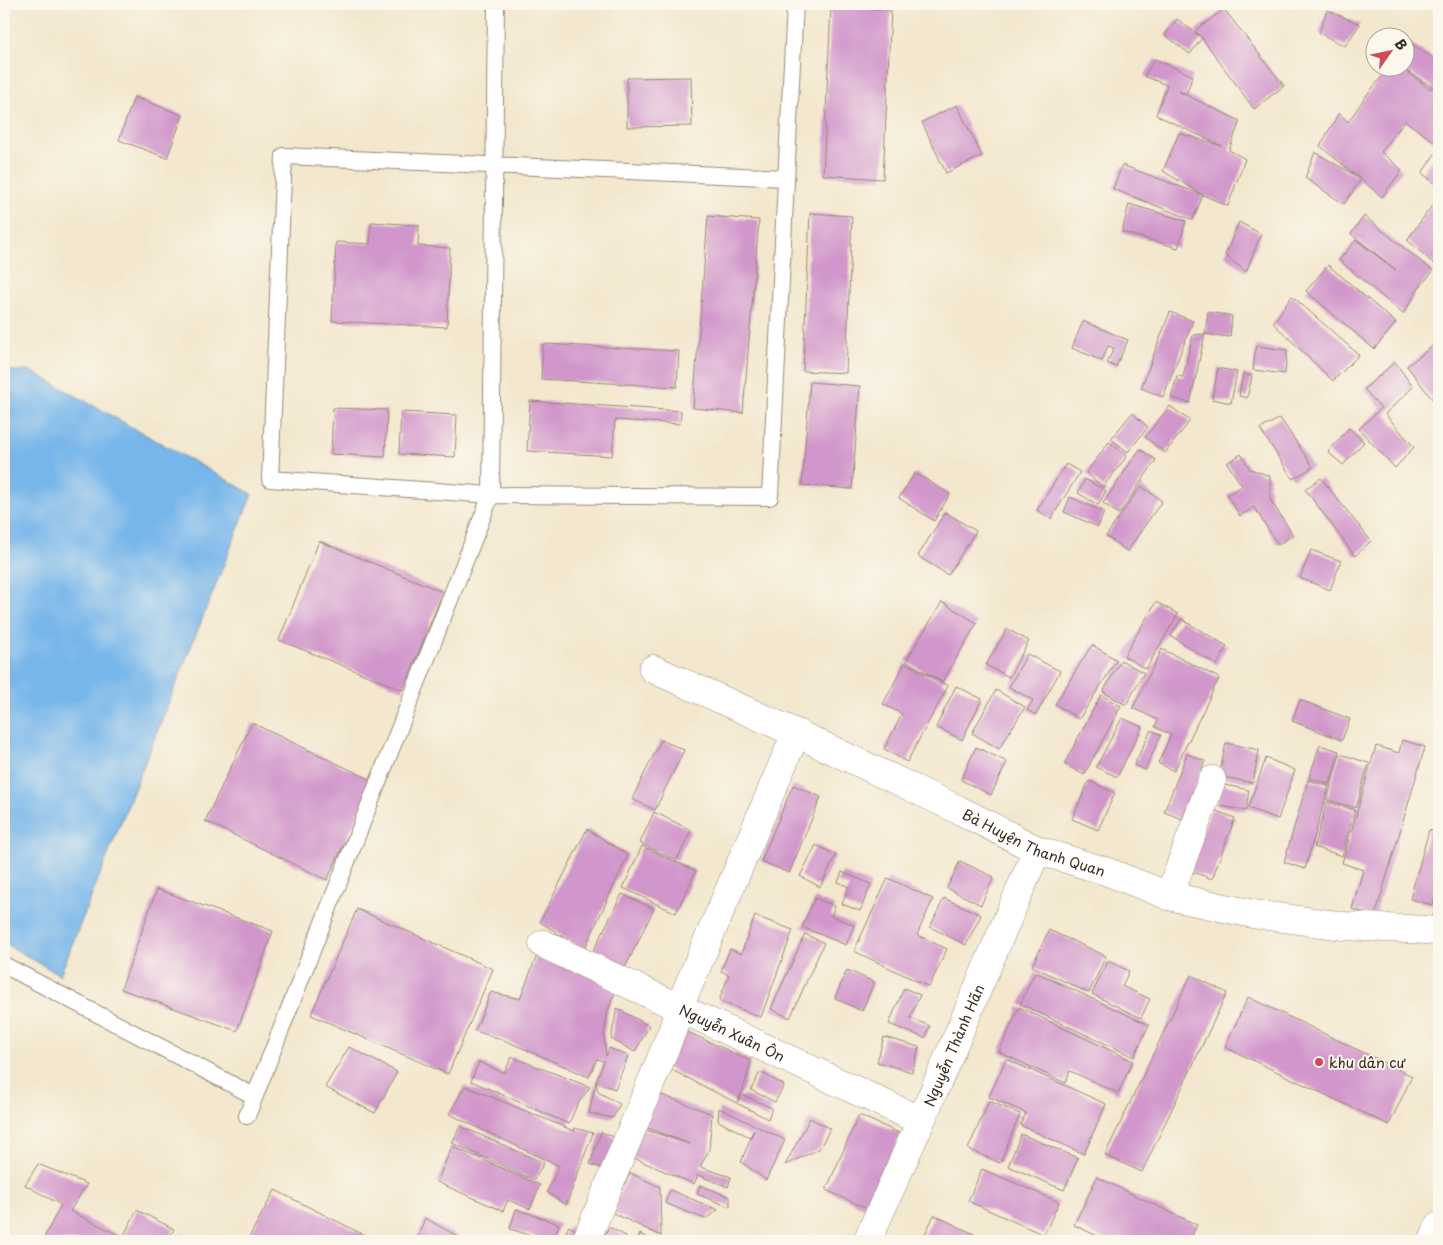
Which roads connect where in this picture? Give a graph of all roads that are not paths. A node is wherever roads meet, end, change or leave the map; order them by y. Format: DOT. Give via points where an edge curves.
graph roads {
  1 [pos="496,4"];
  2 [pos="795,4"];
  3 [pos="494,166"];
  4 [pos="786,178"];
  5 [pos="491,495"];
  6 [pos="653,669"];
  7 [pos="796,733"];
  8 [pos="1212,780"];
  9 [pos="1037,850"];
  10 [pos="1169,896"];
  11 [pos="1439,932"];
  12 [pos="543,944"];
  13 [pos="4,965"];
  14 [pos="679,1008"];
  15 [pos="254,1096"];
  16 [pos="247,1116"];
  17 [pos="921,1122"];
  18 [pos="1439,1226"];
  19 [pos="586,1241"];
  20 [pos="867,1241"];
  21 [pos="1433,1241"];
  1 -- 3 [label="lane"];
  2 -- 4 [label="lane"];
  3 -- 4 [label="lane"];
  3 -- 5 [label="lane"];
  3 -- 5 [label="lane" via="284,156 270,479"];
  4 -- 5 [label="lane" via="770,497"];
  5 -- 15 [label="lane"];
  6 -- 7 [label="street, Bà Huyện Thanh Quan"];
  7 -- 9 [label="street, Bà Huyện Thanh Quan"];
  7 -- 14 [label="street"];
  8 -- 10 [label="street"];
  9 -- 10 [label="street, Bà Huyện Thanh Quan" via="1108,872"];
  9 -- 17 [label="street, Nguyễn Thành Hãn"];
  10 -- 11 [label="street, Bà Huyện Thanh Quan" via="1262,916 1344,926"];
  12 -- 14 [label="street, Nguyễn Xuân Ôn"];
  13 -- 15 [label="lane"];
  14 -- 17 [label="street, Nguyễn Xuân Ôn"];
  14 -- 19 [label="street"];
  15 -- 16 [label="lane"];
  17 -- 20 [label="street, Nguyễn Thành Hãn"];
  18 -- 21 [label="street"];
}
